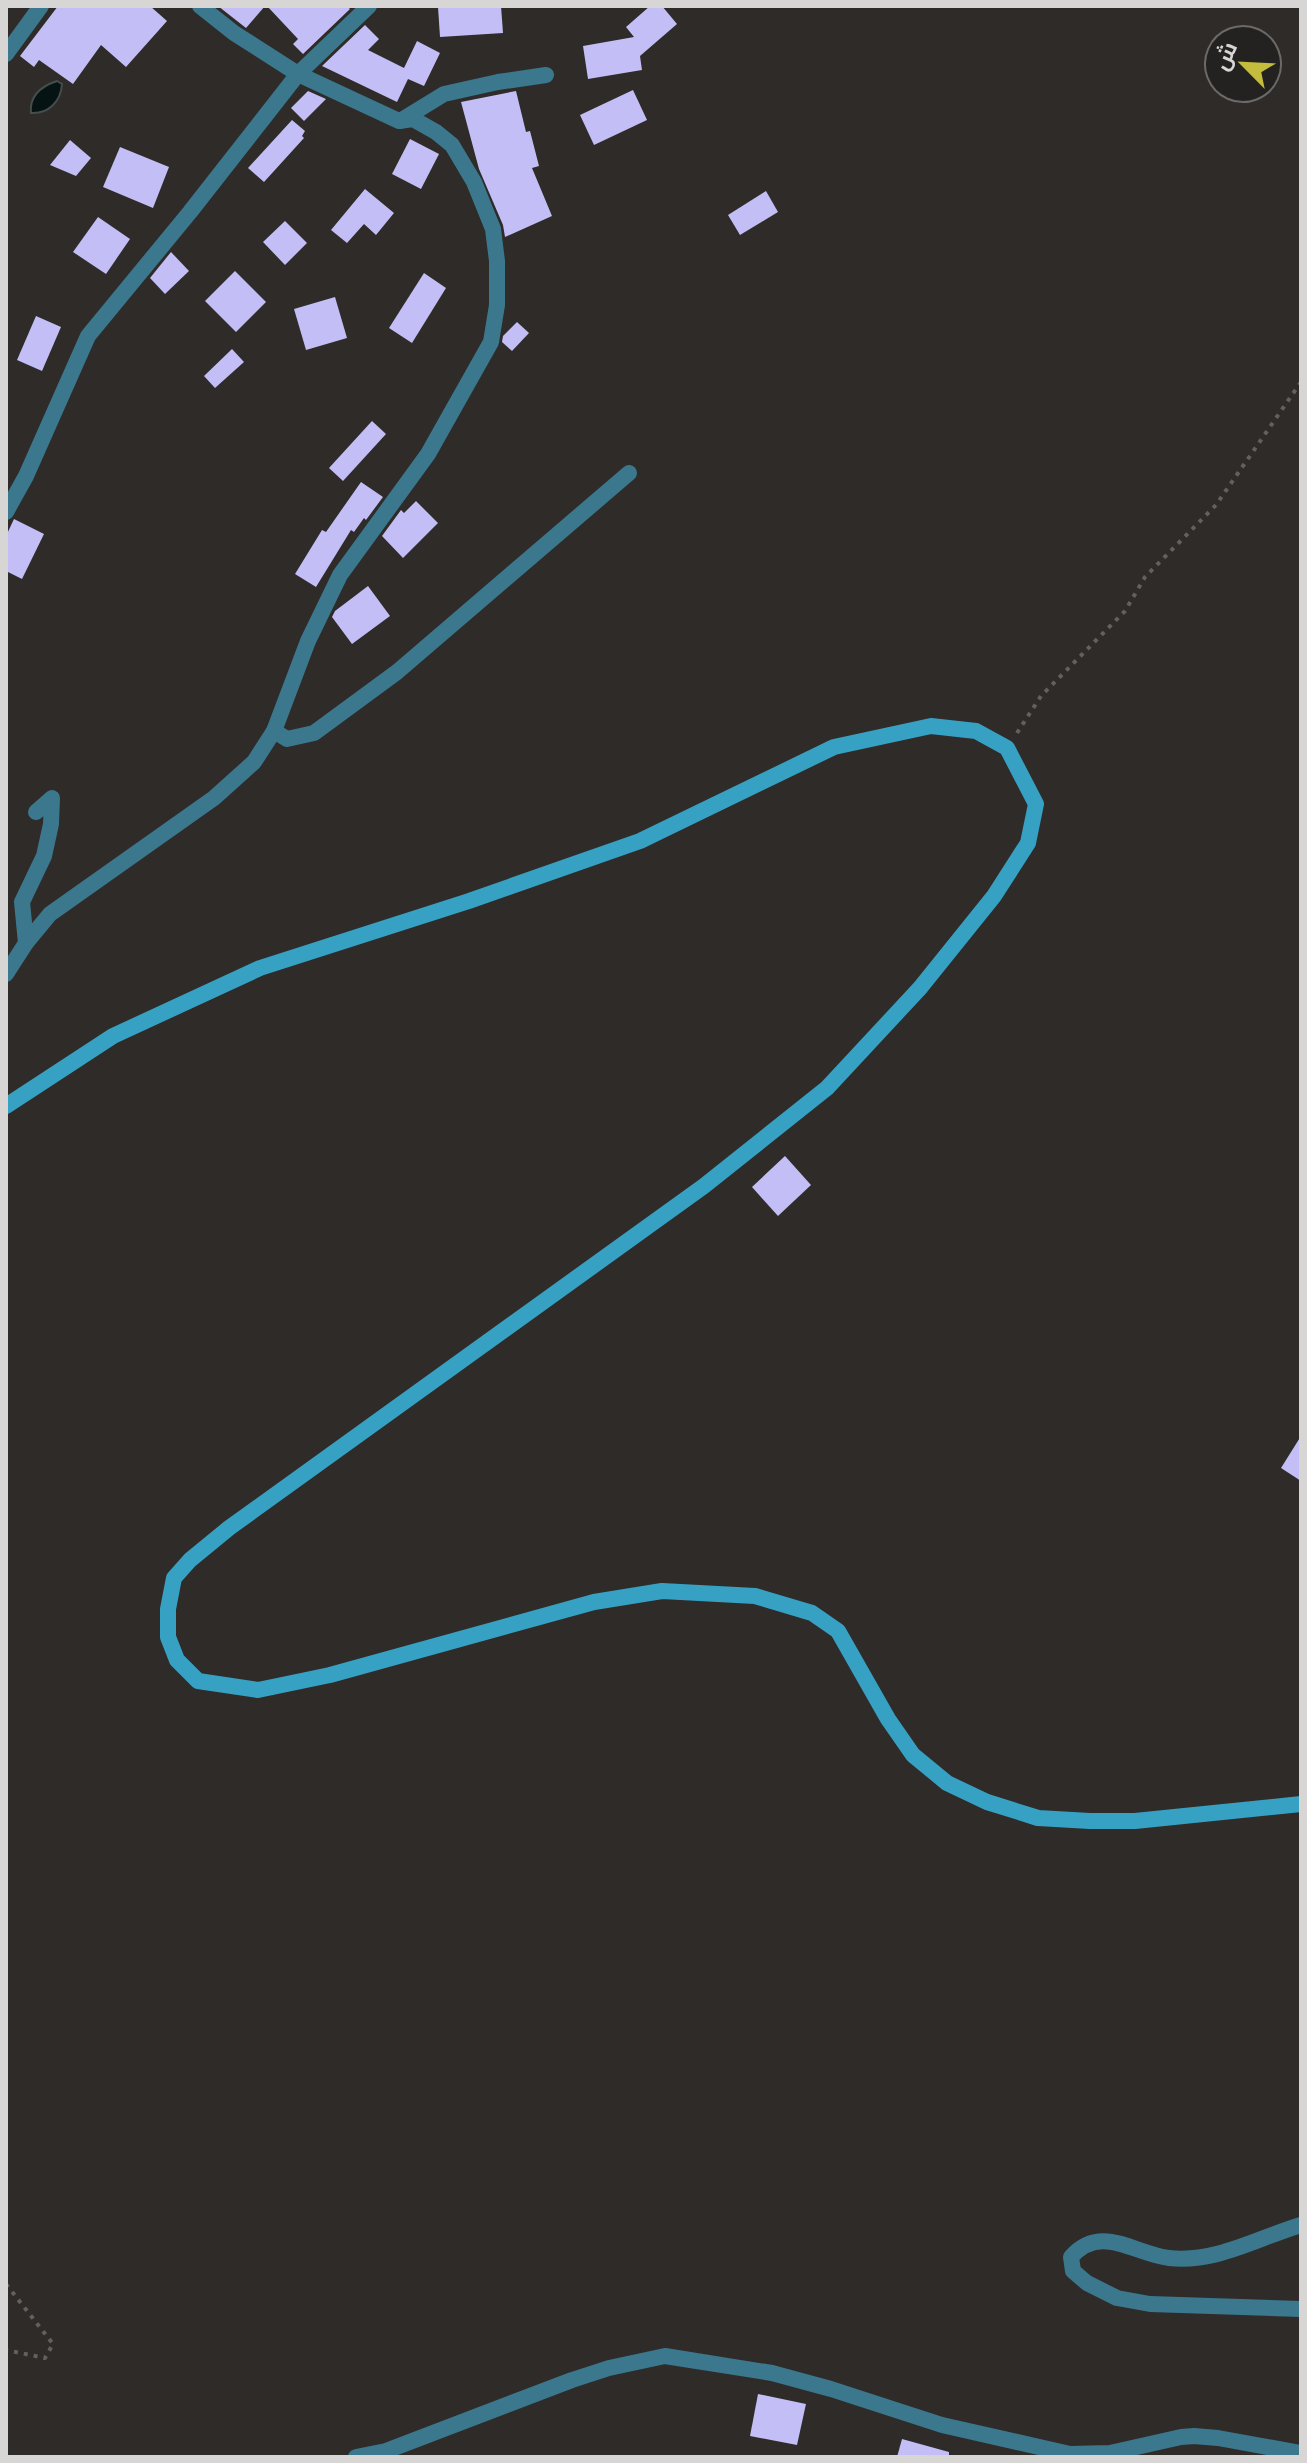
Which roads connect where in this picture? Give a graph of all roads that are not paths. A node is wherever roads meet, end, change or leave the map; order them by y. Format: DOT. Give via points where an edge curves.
graph roads {
  1 [pos="41,6"];
  2 [pos="200,6"];
  3 [pos="369,6"];
  4 [pos="6,54"];
  5 [pos="298,74"];
  6 [pos="546,75"];
  7 [pos="399,121"];
  8 [pos="629,473"];
  9 [pos="6,512"];
  10 [pos="274,731"];
  11 [pos="36,812"];
  12 [pos="26,943"];
  13 [pos="6,974"];
  14 [pos="6,1106"];
  15 [pos="1301,1804"];
  16 [pos="1301,2225"];
  17 [pos="1301,2309"];
  18 [pos="1301,2453"];
  19 [pos="356,2457"];
  1 -- 4 [label="street"];
  2 -- 5 [label="street"];
  3 -- 5 [label="street"];
  5 -- 7 [label="street"];
  5 -- 9 [label="street" via="88,336"];
  6 -- 7 [label="street" via="444,94"];
  7 -- 10 [label="street" via="413,119 452,145 474,182 493,229 497,261 491,342 428,454 340,575"];
  8 -- 10 [label="street" via="397,672 314,733 287,739"];
  10 -- 12 [label="street" via="254,762 214,798 50,914"];
  11 -- 12 [label="street" via="52,798 44,856 22,902"];
  12 -- 13 [label="street"];
  14 -- 15 [label="street" via="113,1036 260,968 640,841 834,747 931,726 976,731 1007,748 1036,804 1028,843 994,896 920,988 827,1088 704,1186 190,1560 174,1578 168,1637 177,1660 198,1681 258,1690 594,1602 662,1591 755,1596 812,1613 838,1631 913,1755 947,1783 987,1802 1038,1818 1090,1821"];
  16 -- 17 [label="street" via="1205,2258 1169,2258 1100,2240 1080,2246 1071,2257 1073,2271 1117,2298 1150,2304"];
  18 -- 19 [label="street" via="1194,2436 1110,2453 1070,2454 942,2425 772,2373 665,2356 609,2368 386,2451"];
}
